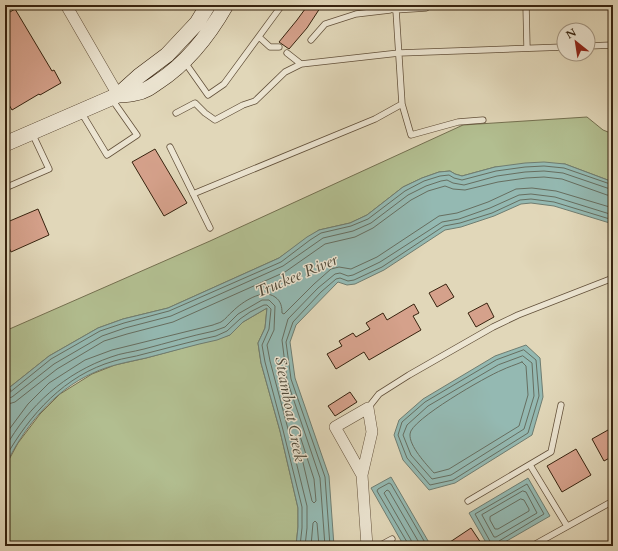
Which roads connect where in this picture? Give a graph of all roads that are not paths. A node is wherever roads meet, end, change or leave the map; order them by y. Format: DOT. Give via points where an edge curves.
graph roads {
  1 [pos="66,5"];
  2 [pos="208,5"];
  3 [pos="226,5"];
  4 [pos="282,5"];
  5 [pos="430,5"];
  6 [pos="526,5"];
  7 [pos="390,8"];
  8 [pos="396,10"];
  9 [pos="259,37"];
  10 [pos="311,40"];
  11 [pos="613,45"];
  12 [pos="596,46"];
  13 [pos="279,47"];
  14 [pos="556,47"];
  15 [pos="527,48"];
  16 [pos="287,53"];
  17 [pos="399,54"];
  18 [pos="184,61"];
  19 [pos="301,64"];
  20 [pos="114,97"];
  21 [pos="402,104"];
  22 [pos="81,112"];
  23 [pos="176,113"];
  24 [pos="483,120"];
  25 [pos="32,133"];
  26 [pos="5,144"];
  27 [pos="170,147"];
  28 [pos="5,188"];
  29 [pos="193,194"];
  30 [pos="210,228"];
  31 [pos="613,278"];
  32 [pos="561,405"];
  33 [pos="368,408"];
  34 [pos="530,465"];
  35 [pos="362,475"];
  36 [pos="468,501"];
  37 [pos="613,501"];
  38 [pos="567,526"];
  39 [pos="392,539"];
  40 [pos="367,546"];
  41 [pos="379,546"];
  42 [pos="532,546"];
  1 -- 20 [label="street"];
  2 -- 20 [label="main road" via="197,23 168,56"];
  3 -- 18 [label="main road" via="209,33"];
  4 -- 9 [label="lane"];
  5 -- 8 [label="lane" via="426,8"];
  6 -- 15 [label="lane"];
  7 -- 8 [label="lane"];
  7 -- 10 [label="lane" via="356,14 325,24"];
  8 -- 17 [label="lane"];
  9 -- 13 [label="lane" via="270,47"];
  9 -- 18 [label="lane" via="224,84 208,95"];
  11 -- 12 [label="lane"];
  14 -- 15 [label="lane"];
  15 -- 17 [label="lane"];
  16 -- 19 [label="lane"];
  17 -- 19 [label="lane"];
  17 -- 21 [label="lane"];
  18 -- 20 [label="main road" via="148,89"];
  19 -- 23 [label="lane" via="285,72 255,101 215,120 195,103"];
  20 -- 22 [label="main road"];
  20 -- 22 [label="lane" via="137,136 107,155"];
  21 -- 24 [label="lane" via="411,135 458,122"];
  21 -- 29 [label="lane" via="375,119"];
  22 -- 25 [label="main road"];
  25 -- 26 [label="main road"];
  25 -- 28 [label="lane" via="49,169"];
  27 -- 29 [label="lane"];
  29 -- 30 [label="lane"];
  31 -- 33 [label="lane" via="493,327 379,394"];
  32 -- 34 [label="lane" via="551,452"];
  33 -- 35 [label="street" via="372,432"];
  33 -- 35 [label="street" via="335,427"];
  34 -- 36 [label="lane"];
  34 -- 38 [label="lane"];
  35 -- 40 [label="street"];
  37 -- 38 [label="lane"];
  38 -- 42 [label="lane"];
  39 -- 41 [label="lane"];
}
